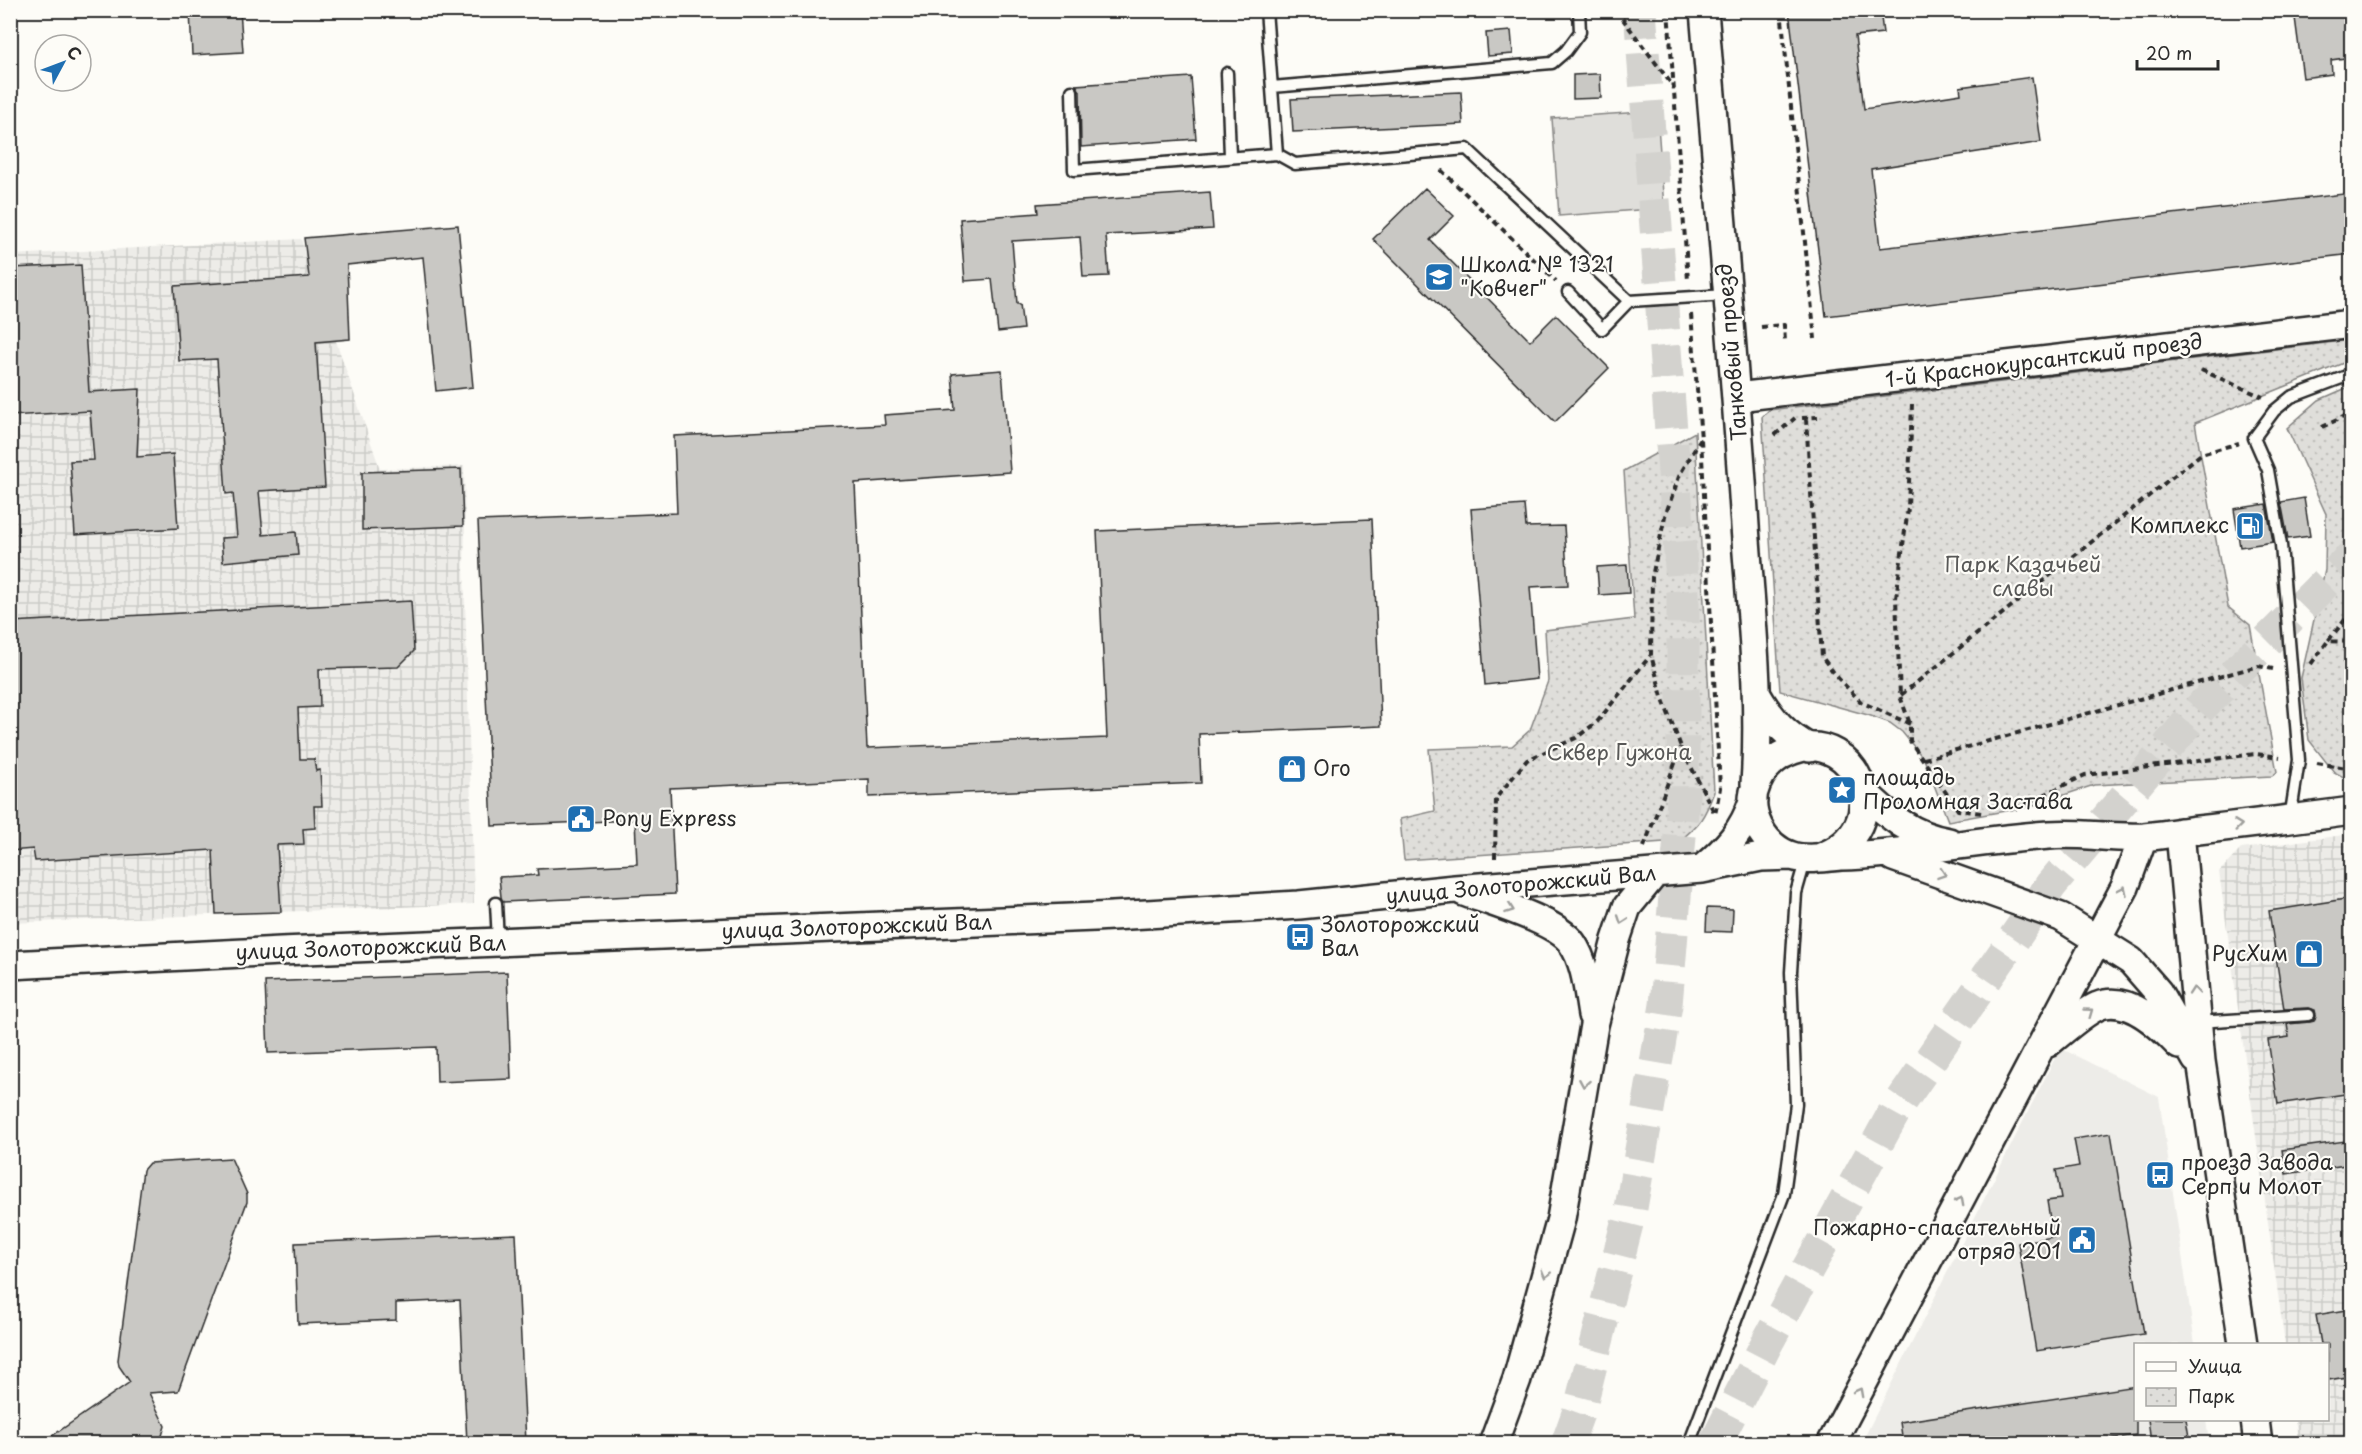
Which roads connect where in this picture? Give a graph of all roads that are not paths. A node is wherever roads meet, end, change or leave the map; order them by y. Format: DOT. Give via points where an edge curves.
graph roads {
  1 [pos="1266,10"];
  2 [pos="1579,10"];
  3 [pos="1704,10"];
  4 [pos="1227,73"];
  5 [pos="1272,87"];
  6 [pos="1071,91"];
  7 [pos="1277,154"];
  8 [pos="1230,156"];
  9 [pos="1568,292"];
  10 [pos="1727,295"];
  11 [pos="1629,301"];
  12 [pos="2352,324"];
  13 [pos="2352,374"];
  14 [pos="1737,397"];
  15 [pos="1756,694"];
  16 [pos="1810,748"];
  17 [pos="1862,790"];
  18 [pos="1754,794"];
  19 [pos="2352,811"];
  20 [pos="2290,819"];
  21 [pos="2180,832"];
  22 [pos="2143,837"];
  23 [pos="1965,845"];
  24 [pos="1887,855"];
  25 [pos="1806,857"];
  26 [pos="1654,860"];
  27 [pos="1702,869"];
  28 [pos="1455,889"];
  29 [pos="496,903"];
  30 [pos="2097,940"];
  31 [pos="498,942"];
  32 [pos="10,965"];
  33 [pos="2309,1015"];
  34 [pos="2197,1022"];
  35 [pos="1593,1025"];
  36 [pos="2042,1047"];
  37 [pos="2202,1070"];
  38 [pos="2243,1343"];
  39 [pos="2255,1421"];
  40 [pos="1493,1443"];
  41 [pos="1689,1443"];
  42 [pos="1831,1443"];
  43 [pos="2258,1443"];
  1 -- 5 [label="lane"];
  2 -- 5 [label="lane" via="1580,32 1552,63"];
  3 -- 10 [label="street, Танковый проезд"];
  4 -- 8 [label="lane"];
  5 -- 7 [label="lane"];
  6 -- 8 [label="lane" via="1074,170"];
  7 -- 8 [label="lane"];
  7 -- 11 [label="lane" via="1295,164 1467,149"];
  9 -- 11 [label="lane" via="1602,329"];
  10 -- 11 [label="lane"];
  10 -- 14 [label="street, Танковый проезд"];
  12 -- 14 [label="street, 1-й Краснокурсантский проезд"];
  13 -- 20 [label="lane" via="2291,397 2274,411 2254,438 2268,470 2281,545 2299,760"];
  14 -- 15 [label="street, Танковый проезд"];
  15 -- 16 [label="street, Танковый проезд" via="1779,728"];
  15 -- 18 [label="street, Танковый проезд" via="1758,749"];
  16 -- 17 [label="street" via="1838,756 1853,771"];
  16 -- 18 [label="street" via="1789,751 1771,762"];
  17 -- 23 [label="street" via="1908,829 1932,839"];
  17 -- 25 [label="street" via="1862,812 1846,843 1834,852"];
  18 -- 25 [label="street" via="1759,829 1768,840 1779,850"];
  18 -- 27 [label="street" via="1736,837"];
  19 -- 20 [label="street"];
  21 -- 20 [label="street, one-way"];
  21 -- 22 [label="street"];
  34 -- 21 [label="street, one-way"];
  22 -- 23 [label="street" via="2050,834"];
  30 -- 22 [label="street, one-way" via="2125,887"];
  23 -- 24 [label="street"];
  24 -- 25 [label="street"];
  24 -- 30 [label="street, one-way" via="2061,917"];
  25 -- 27 [label="street, улица Золоторожский Вал" via="1761,856"];
  25 -- 41 [label="lane" via="1796,892 1791,972 1796,1104 1785,1194"];
  26 -- 27 [label="street, улица Золоторожский Вал"];
  26 -- 28 [label="street, улица Золоторожский Вал"];
  26 -- 35 [label="street, one-way" via="1627,907"];
  28 -- 31 [label="street, улица Золоторожский Вал" via="1299,905 1095,917"];
  28 -- 35 [label="street, one-way" via="1543,921 1572,943 1585,974"];
  29 -- 31 [label="lane"];
  30 -- 36 [label="street"];
  30 -- 37 [label="street" via="2130,961 2158,992"];
  31 -- 32 [label="street, улица Золоторожский Вал"];
  33 -- 34 [label="lane"];
  34 -- 37 [label="street"];
  35 -- 40 [label="street, one-way" via="1560,1219 1517,1379"];
  36 -- 37 [label="street, one-way" via="2098,1006 2123,1006 2152,1020"];
  42 -- 36 [label="street, one-way"];
  37 -- 38 [label="street"];
  39 -- 43 [label="street"];
}
